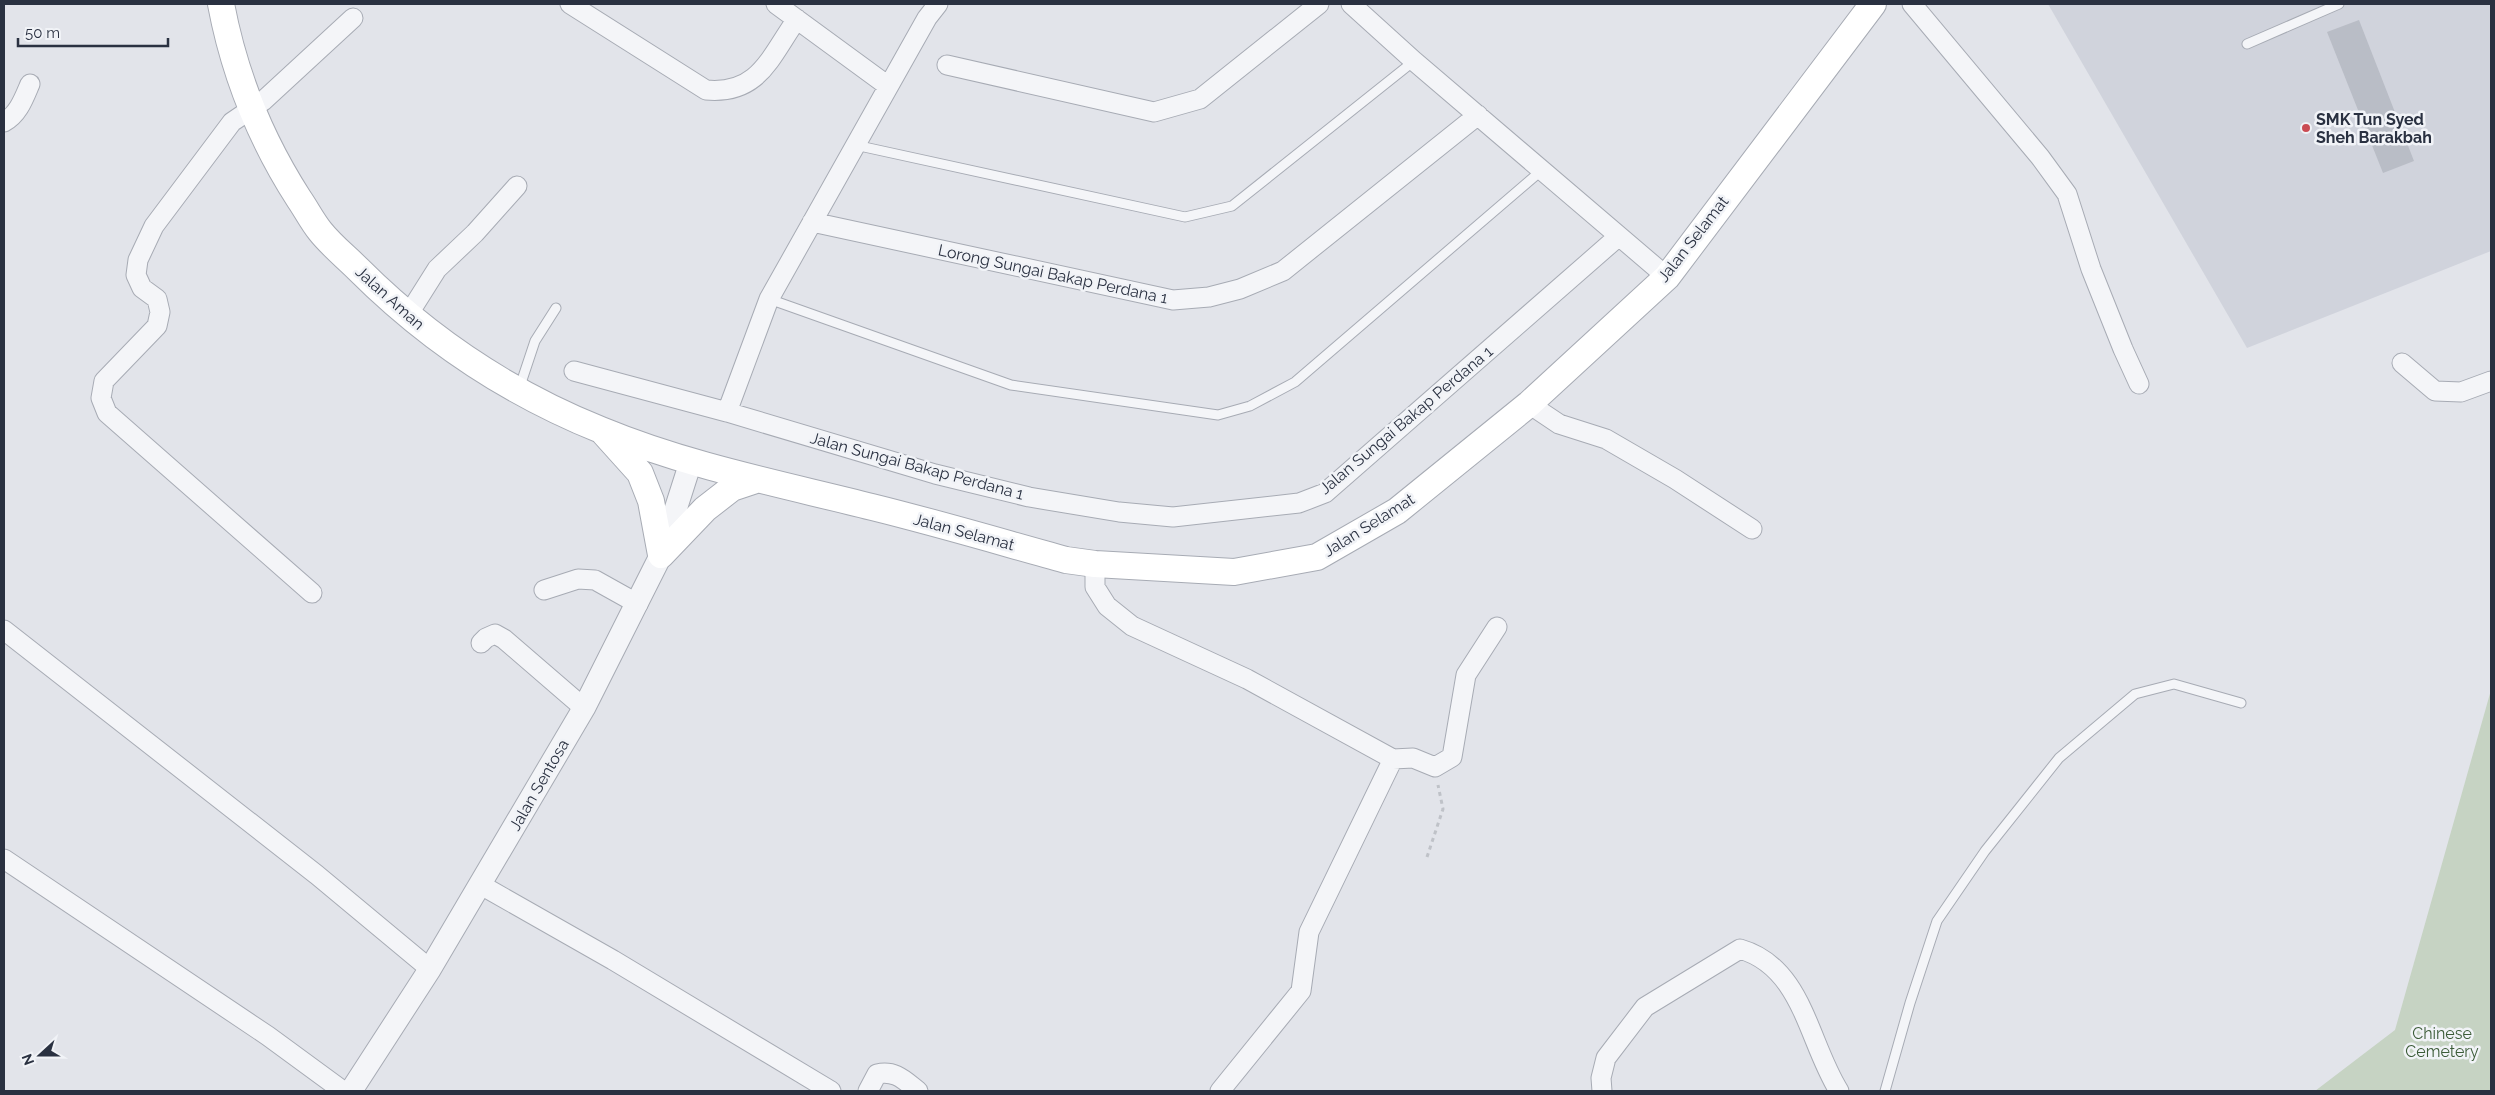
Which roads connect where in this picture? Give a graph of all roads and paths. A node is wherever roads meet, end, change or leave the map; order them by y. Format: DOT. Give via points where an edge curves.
graph roads {
  1 [pos="221,4"];
  2 [pos="570,4"];
  3 [pos="776,4"];
  4 [pos="938,4"];
  5 [pos="1319,4"];
  6 [pos="1351,4"];
  7 [pos="1873,4"];
  8 [pos="1912,4"];
  9 [pos="2339,4"];
  10 [pos="353,18"];
  11 [pos="796,19"];
  12 [pos="2247,44"];
  13 [pos="1414,60"];
  14 [pos="946,65"];
  15 [pos="30,84"];
  16 [pos="888,86"];
  17 [pos="252,109"];
  18 [pos="1478,115"];
  19 [pos="4,122"];
  20 [pos="855,145"];
  21 [pos="1542,170"];
  22 [pos="517,186"];
  23 [pos="812,222"];
  24 [pos="1619,236"];
  25 [pos="1667,277"];
  26 [pos="769,300"];
  27 [pos="556,308"];
  28 [pos="408,316"];
  29 [pos="2402,363"];
  30 [pos="574,371"];
  31 [pos="2491,381"];
  32 [pos="2139,384"];
  33 [pos="518,392"];
  34 [pos="1529,404"];
  35 [pos="727,412"];
  36 [pos="601,430"];
  37 [pos="692,461"];
  38 [pos="756,480"];
  39 [pos="1752,529"];
  40 [pos="661,555"];
  41 [pos="1095,564"];
  42 [pos="544,590"];
  43 [pos="312,593"];
  44 [pos="638,604"];
  45 [pos="1498,627"];
  46 [pos="4,630"];
  47 [pos="481,643"];
  48 [pos="2241,703"];
  49 [pos="584,708"];
  50 [pos="1393,759"];
  51 [pos="1435,767"];
  52 [pos="1427,858"];
  53 [pos="4,859"];
  54 [pos="481,885"];
  55 [pos="430,969"];
  56 [pos="343,1091"];
  57 [pos="351,1091"];
  58 [pos="831,1091"];
  59 [pos="868,1091"];
  60 [pos="918,1091"];
  61 [pos="1220,1091"];
  62 [pos="1602,1091"];
  63 [pos="1839,1091"];
  64 [pos="1886,1091"];
  1 -- 17 [label="main road, Jalan Aman" via="236,64"];
  2 -- 11 [label="street" via="706,90 742,87 754,79"];
  3 -- 11 [label="street"];
  4 -- 16 [label="street"];
  5 -- 14 [label="street" via="1200,99 1154,112"];
  6 -- 13 [label="street"];
  7 -- 25 [label="main road, Jalan Selamat"];
  8 -- 32 [label="street" via="2040,156 2066,194 2091,269"];
  9 -- 12 [label="lane"];
  10 -- 17 [label="street"];
  11 -- 16 [label="street"];
  13 -- 18 [label="street"];
  13 -- 20 [label="lane" via="1232,206 1185,217"];
  15 -- 19 [label="street" via="21,103"];
  16 -- 20 [label="street"];
  17 -- 28 [label="main road, Jalan Aman" via="286,179 320,231"];
  17 -- 43 [label="street" via="232,122 154,226 138,260 136,275 142,288 157,300 160,312 157,326 104,381 101,398 107,413"];
  18 -- 21 [label="street"];
  18 -- 23 [label="street, Lorong Sungai Bakap Perdana 1" via="1284,271 1240,289 1209,297 1173,300"];
  20 -- 23 [label="street"];
  21 -- 24 [label="street"];
  21 -- 26 [label="lane" via="1295,382 1250,406 1218,415 1012,385"];
  22 -- 28 [label="street" via="437,269"];
  23 -- 26 [label="street"];
  24 -- 25 [label="street"];
  24 -- 35 [label="street, Jalan Sungai Bakap Perdana 1" via="1325,493 1299,503 1173,517 1119,512 1029,497 935,474"];
  25 -- 34 [label="main road, Jalan Selamat"];
  26 -- 35 [label="street"];
  27 -- 33 [label="lane" via="535,341"];
  28 -- 33 [label="main road, Jalan Aman" via="469,362"];
  29 -- 31 [label="street" via="2435,391 2461,392"];
  30 -- 35 [label="street, Jalan Sungai Bakap Perdana 1"];
  33 -- 36 [label="main road, Jalan Aman"];
  34 -- 39 [label="street" via="1559,424 1606,439"];
  34 -- 41 [label="main road, Jalan Selamat" via="1397,511 1317,557 1234,572"];
  36 -- 37 [label="main road, Jalan Aman"];
  36 -- 40 [label="main road" via="640,473 651,501"];
  37 -- 38 [label="main road, Jalan Selamat"];
  37 -- 40 [label="street, Jalan Sentosa"];
  38 -- 40 [label="main road" via="732,488 705,509"];
  38 -- 41 [label="main road, Jalan Selamat" via="873,507 1066,560"];
  40 -- 44 [label="street, Jalan Sentosa"];
  41 -- 50 [label="street" via="1095,587 1107,606 1132,626 1247,679"];
  42 -- 44 [label="street" via="578,579 595,580"];
  44 -- 49 [label="street, Jalan Sentosa"];
  45 -- 51 [label="street" via="1466,675 1452,757"];
  46 -- 55 [label="street" via="317,875"];
  47 -- 49 [label="street" via="495,634 504,639"];
  48 -- 64 [label="lane" via="2174,684 2135,694 2059,758 1985,851 1938,921 1910,1003"];
  49 -- 54 [label="street, Jalan Sentosa"];
  50 -- 51 [label="street" via="1413,758"];
  50 -- 61 [label="street" via="1309,932 1301,991"];
  51 -- 52 [label="path" via="1443,809"];
  53 -- 56 [label="street" via="268,1036"];
  54 -- 55 [label="street, Jalan Sentosa"];
  54 -- 58 [label="street"];
  55 -- 57 [label="street, Jalan Sentosa"];
  59 -- 60 [label="street" via="877,1074 888,1071"];
  62 -- 63 [label="street" via="1601,1078 1606,1058 1645,1007 1740,949 1755,953 1773,965 1790,986"];
}
